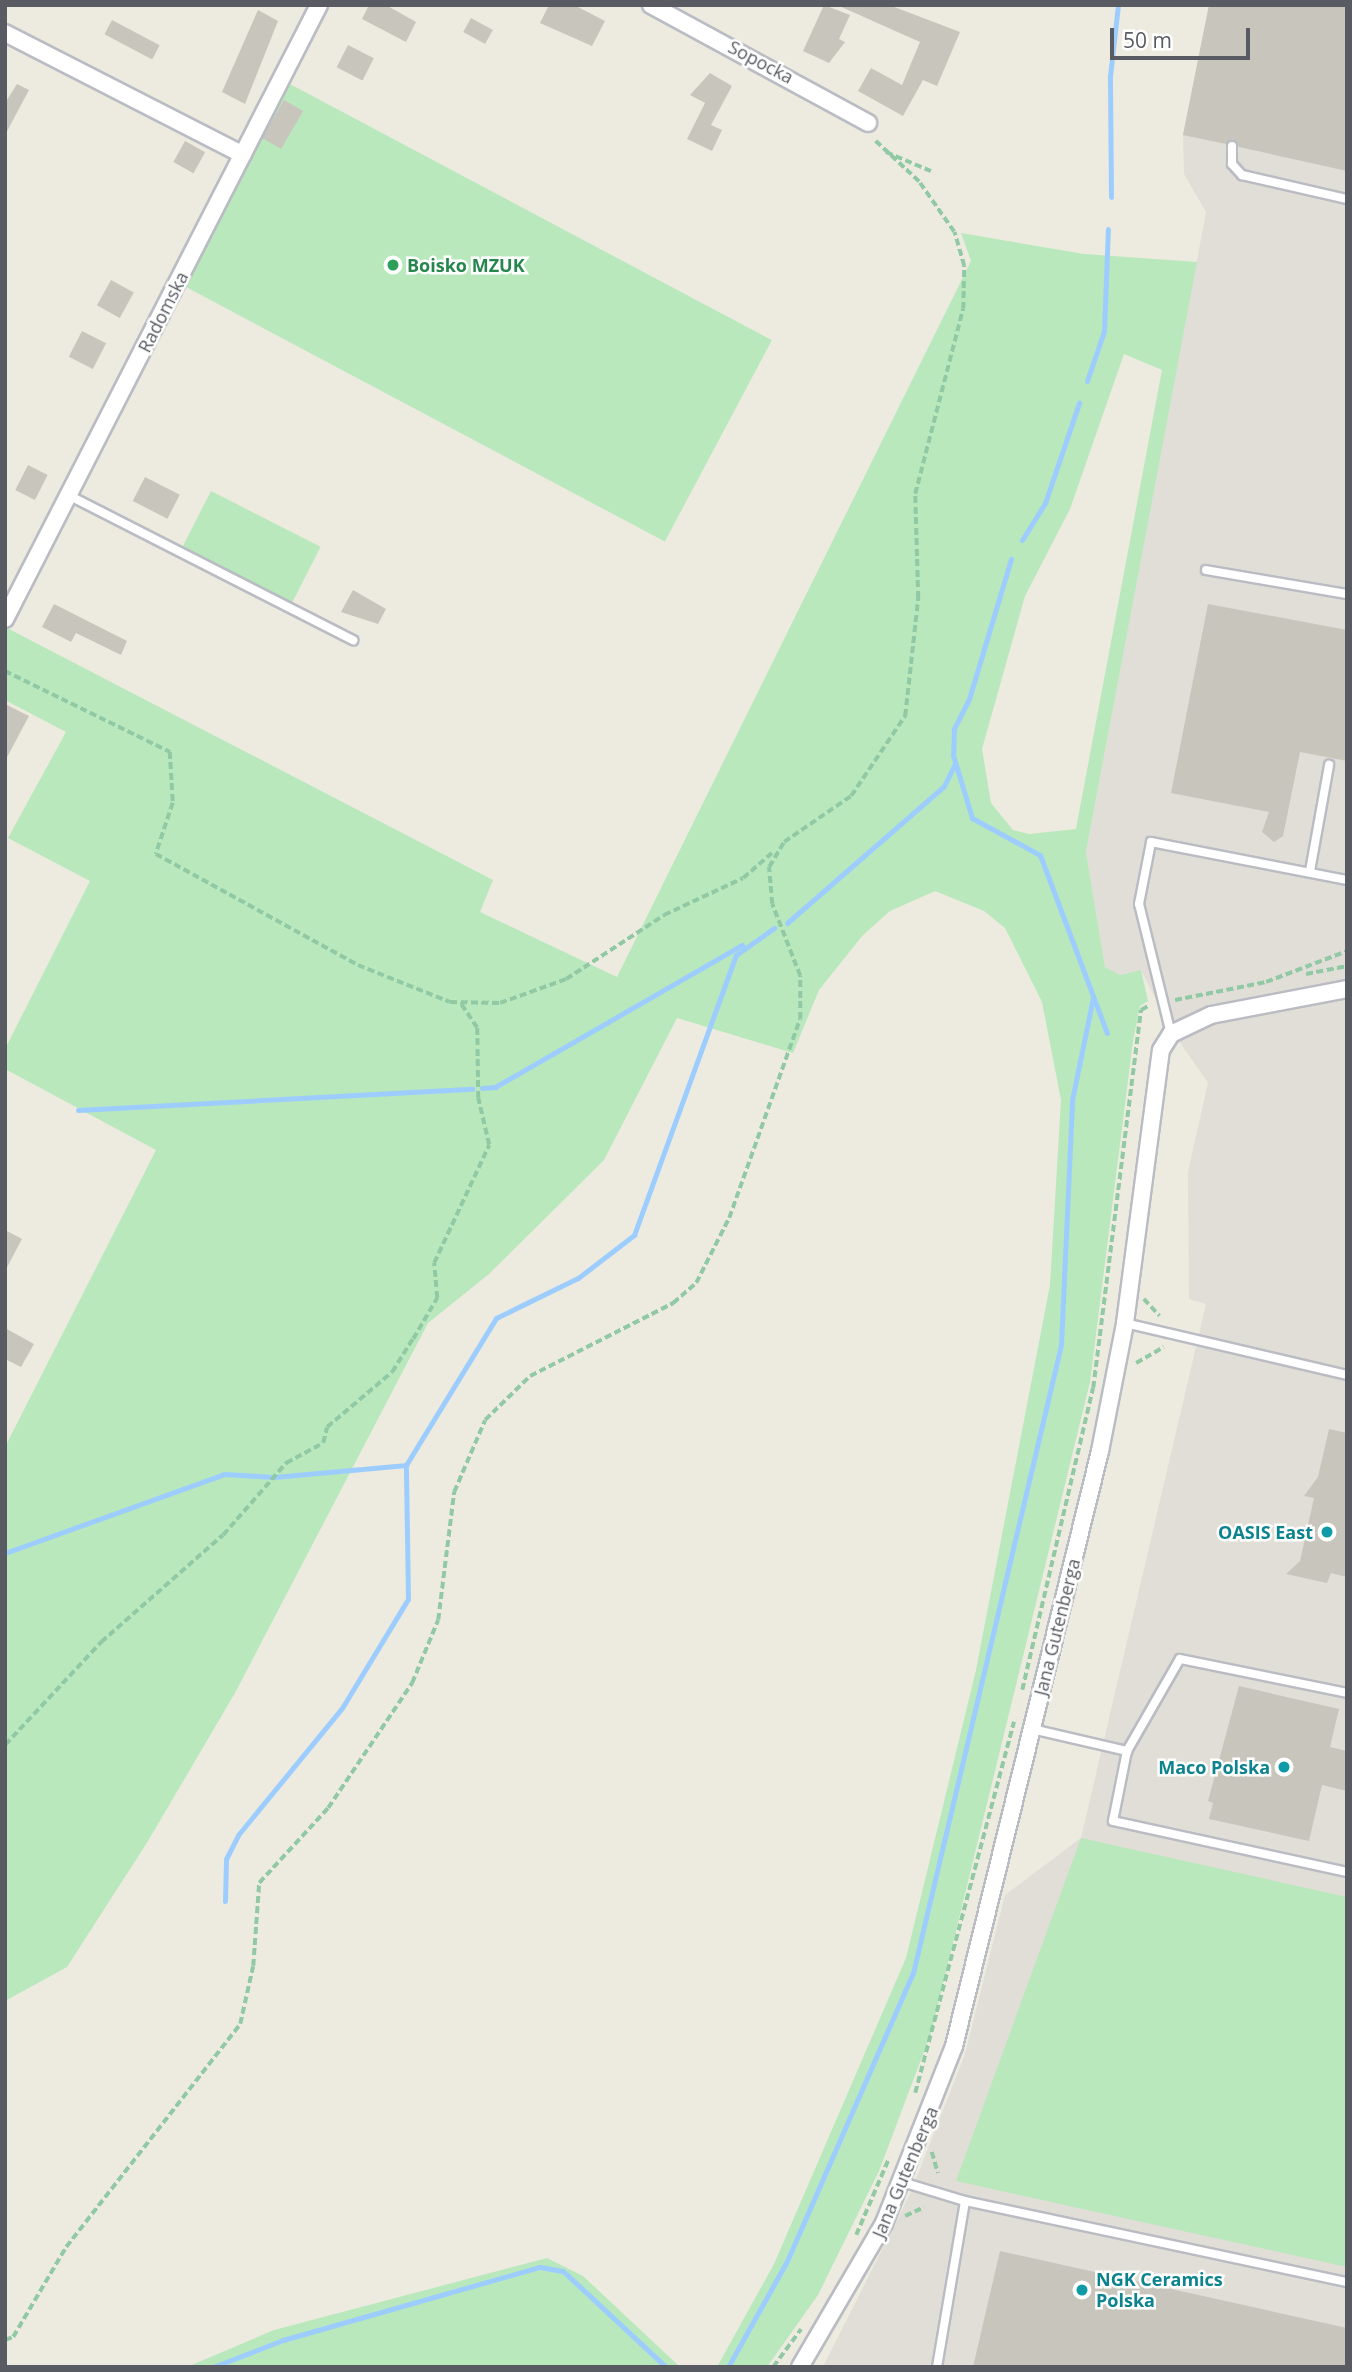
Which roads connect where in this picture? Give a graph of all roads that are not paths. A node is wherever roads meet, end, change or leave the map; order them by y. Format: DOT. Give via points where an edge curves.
graph roads {
  1 [pos="320,5"];
  2 [pos="651,5"];
  3 [pos="5,33"];
  4 [pos="868,123"];
  5 [pos="1232,146"];
  6 [pos="243,155"];
  7 [pos="1347,199"];
  8 [pos="70,496"];
  9 [pos="1206,569"];
  10 [pos="1347,594"];
  11 [pos="5,619"];
  12 [pos="353,640"];
  13 [pos="1329,765"];
  14 [pos="1310,871"];
  15 [pos="1347,880"];
  16 [pos="1347,989"];
  17 [pos="1171,1034"];
  18 [pos="1125,1323"];
  19 [pos="1347,1375"];
  20 [pos="1347,1693"];
  21 [pos="1032,1729"];
  22 [pos="1127,1751"];
  23 [pos="1347,1872"];
  24 [pos="902,2182"];
  25 [pos="965,2201"];
  26 [pos="1347,2282"];
  27 [pos="800,2367"];
  28 [pos="937,2367"];
  1 -- 6 [label="street, Radomska"];
  2 -- 4 [label="street, Sopocka"];
  3 -- 6 [label="street"];
  5 -- 7 [label="lane" via="1232,164 1242,175"];
  6 -- 8 [label="street, Radomska"];
  8 -- 11 [label="street, Radomska"];
  8 -- 12 [label="lane"];
  9 -- 10 [label="lane"];
  13 -- 14 [label="lane"];
  14 -- 15 [label="lane"];
  14 -- 17 [label="lane" via="1150,842 1139,904"];
  16 -- 17 [label="street" via="1211,1014"];
  17 -- 18 [label="street, Jana Gutenberga" via="1152,1082"];
  18 -- 19 [label="lane"];
  18 -- 21 [label="street, Jana Gutenberga"];
  20 -- 22 [label="lane" via="1180,1659"];
  21 -- 22 [label="lane"];
  21 -- 24 [label="street, Jana Gutenberga" via="954,2046"];
  22 -- 23 [label="lane" via="1113,1821"];
  24 -- 25 [label="lane"];
  24 -- 27 [label="street, Jana Gutenberga" via="863,2266"];
  25 -- 26 [label="lane"];
  25 -- 28 [label="lane"];
}
